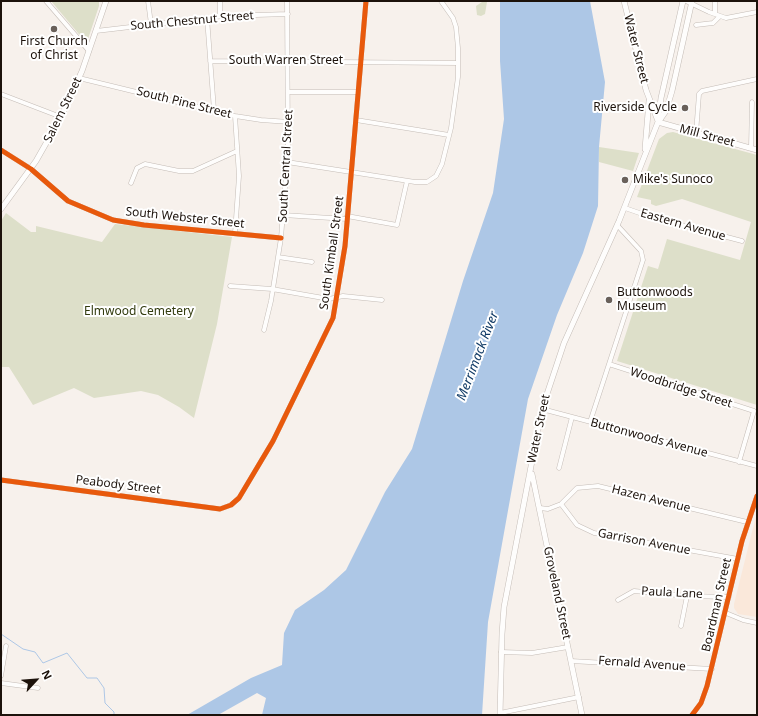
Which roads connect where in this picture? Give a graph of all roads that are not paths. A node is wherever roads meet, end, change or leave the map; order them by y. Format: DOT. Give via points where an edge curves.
graph roads {
  1 [pos="46,1"];
  2 [pos="106,1"];
  3 [pos="148,1"];
  4 [pos="220,1"];
  5 [pos="287,1"];
  6 [pos="366,1"];
  7 [pos="441,1"];
  8 [pos="624,1"];
  9 [pos="683,1"];
  10 [pos="715,1"];
  11 [pos="690,2"];
  12 [pos="757,12"];
  13 [pos="288,14"];
  14 [pos="715,14"];
  15 [pos="220,16"];
  16 [pos="719,16"];
  17 [pos="206,18"];
  18 [pos="151,24"];
  19 [pos="696,25"];
  20 [pos="96,31"];
  21 [pos="89,51"];
  22 [pos="210,61"];
  23 [pos="289,61"];
  24 [pos="361,62"];
  25 [pos="458,63"];
  26 [pos="79,78"];
  27 [pos="757,79"];
  28 [pos="289,92"];
  29 [pos="358,92"];
  30 [pos="1,94"];
  31 [pos="649,98"];
  32 [pos="752,102"];
  33 [pos="214,110"];
  34 [pos="235,116"];
  35 [pos="61,117"];
  36 [pos="356,120"];
  37 [pos="289,122"];
  38 [pos="658,122"];
  39 [pos="696,133"];
  40 [pos="449,135"];
  41 [pos="751,148"];
  42 [pos="1,150"];
  43 [pos="757,150"];
  44 [pos="237,151"];
  45 [pos="643,160"];
  46 [pos="287,162"];
  47 [pos="31,169"];
  48 [pos="352,172"];
  49 [pos="407,181"];
  50 [pos="131,183"];
  51 [pos="625,208"];
  52 [pos="1,209"];
  53 [pos="283,215"];
  54 [pos="347,218"];
  55 [pos="618,225"];
  56 [pos="235,233"];
  57 [pos="281,238"];
  58 [pos="742,241"];
  59 [pos="278,257"];
  60 [pos="312,262"];
  61 [pos="230,286"];
  62 [pos="272,289"];
  63 [pos="336,297"];
  64 [pos="382,300"];
  65 [pos="264,330"];
  66 [pos="610,364"];
  67 [pos="542,409"];
  68 [pos="572,417"];
  69 [pos="590,422"];
  70 [pos="739,462"];
  71 [pos="757,466"];
  72 [pos="559,468"];
  73 [pos="531,471"];
  74 [pos="1,480"];
  75 [pos="757,496"];
  76 [pos="561,504"];
  77 [pos="231,505"];
  78 [pos="540,508"];
  79 [pos="747,522"];
  80 [pos="738,559"];
  81 [pos="687,596"];
  82 [pos="729,597"];
  83 [pos="618,600"];
  84 [pos="726,613"];
  85 [pos="757,623"];
  86 [pos="681,626"];
  87 [pos="6,646"];
  88 [pos="568,647"];
  89 [pos="501,652"];
  90 [pos="571,661"];
  91 [pos="712,669"];
  92 [pos="1,676"];
  93 [pos="1,683"];
  94 [pos="38,688"];
  95 [pos="579,697"];
  96 [pos="500,714"];
  97 [pos="582,715"];
  98 [pos="692,715"];
  1 -- 21 [label="street"];
  2 -- 20 [label="main road, Salem Street"];
  3 -- 18 [label="street"];
  4 -- 15 [label="street"];
  5 -- 13 [label="street, South Central Street"];
  6 -- 24 [label="street, South Kimball Street"];
  7 -- 25 [label="street" via="449,10 454,22"];
  8 -- 31 [label="main road, Water Street"];
  9 -- 38 [label="main road"];
  10 -- 14 [label="street"];
  11 -- 14 [label="street"];
  11 -- 38 [label="main road" via="672,90 666,111"];
  12 -- 16 [label="street" via="726,18"];
  13 -- 15 [label="street, South Chestnut Street"];
  13 -- 23 [label="street, South Central Street"];
  14 -- 16 [label="street"];
  15 -- 17 [label="street, South Chestnut Street"];
  16 -- 19 [label="street" via="713,23"];
  17 -- 18 [label="street, South Chestnut Street"];
  17 -- 22 [label="street"];
  18 -- 20 [label="street, South Chestnut Street"];
  20 -- 21 [label="main road, Salem Street"];
  21 -- 26 [label="main road, Salem Street"];
  22 -- 23 [label="street, South Warren Street"];
  22 -- 33 [label="street"];
  23 -- 24 [label="street, South Warren Street"];
  23 -- 28 [label="street, South Central Street"];
  24 -- 25 [label="street, South Warren Street"];
  24 -- 29 [label="street, South Kimball Street"];
  25 -- 40 [label="street" via="457,95"];
  26 -- 33 [label="street, South Pine Street"];
  26 -- 35 [label="main road, Salem Street"];
  27 -- 39 [label="street" via="702,91 699,94"];
  28 -- 29 [label="street"];
  28 -- 37 [label="street, South Central Street"];
  29 -- 36 [label="street, South Kimball Street"];
  30 -- 35 [label="street"];
  31 -- 38 [label="main road, Water Street"];
  31 -- 45 [label="main road, Water Street"];
  32 -- 41 [label="street"];
  33 -- 34 [label="street, South Pine Street"];
  34 -- 37 [label="street, South Pine Street"];
  34 -- 44 [label="street"];
  35 -- 47 [label="main road, Salem Street"];
  36 -- 40 [label="street"];
  36 -- 48 [label="street, South Kimball Street"];
  37 -- 46 [label="street, South Central Street"];
  38 -- 39 [label="main road, Mill Street"];
  38 -- 45 [label="main road, Water Street"];
  39 -- 41 [label="main road, Mill Street"];
  40 -- 49 [label="street" via="439,170 432,180"];
  41 -- 43 [label="main road, Mill Street"];
  42 -- 47 [label="street, South Webster Street"];
  44 -- 50 [label="street" via="193,171 179,171 145,164 137,168"];
  44 -- 56 [label="street" via="239,176"];
  45 -- 51 [label="main road, Water Street"];
  46 -- 48 [label="street"];
  46 -- 53 [label="street, South Central Street"];
  47 -- 52 [label="main road, Salem Street"];
  47 -- 56 [label="street, South Webster Street" via="68,201 113,220"];
  48 -- 49 [label="street"];
  48 -- 54 [label="street, South Kimball Street"];
  49 -- 54 [label="street" via="397,225"];
  51 -- 55 [label="main road, Water Street"];
  51 -- 58 [label="street, Eastern Avenue"];
  53 -- 54 [label="street"];
  53 -- 57 [label="street, South Central Street"];
  54 -- 63 [label="street, South Kimball Street"];
  55 -- 66 [label="street" via="640,251 643,260"];
  55 -- 67 [label="main road, Water Street" via="567,337"];
  56 -- 57 [label="street, South Webster Street"];
  57 -- 59 [label="street, South Central Street"];
  59 -- 60 [label="street"];
  59 -- 62 [label="street, South Central Street"];
  61 -- 62 [label="street"];
  62 -- 63 [label="street" via="329,299"];
  62 -- 65 [label="street, South Central Street"];
  63 -- 64 [label="street"];
  63 -- 77 [label="street, South Kimball Street" via="328,331 273,441 246,487"];
  66 -- 69 [label="street"];
  66 -- 70 [label="street, Woodbridge Street" via="754,411"];
  67 -- 68 [label="street, Buttonwoods Avenue"];
  67 -- 73 [label="main road, Water Street"];
  68 -- 69 [label="street, Buttonwoods Avenue"];
  68 -- 72 [label="street"];
  69 -- 70 [label="street, Buttonwoods Avenue"];
  70 -- 71 [label="street, Buttonwoods Avenue"];
  73 -- 78 [label="main road, Groveland Street"];
  73 -- 89 [label="main road, Water Street" via="504,607"];
  74 -- 77 [label="street, Peabody Street" via="220,509"];
  75 -- 79 [label="street, Boardman Street"];
  76 -- 78 [label="street" via="548,509"];
  76 -- 79 [label="street, Hazen Avenue" via="578,488 598,486"];
  76 -- 80 [label="street, Garrison Avenue" via="577,525 594,533"];
  78 -- 88 [label="main road, Groveland Street"];
  79 -- 80 [label="street, Boardman Street"];
  80 -- 82 [label="street, Boardman Street"];
  81 -- 82 [label="street, Paula Lane"];
  81 -- 83 [label="street, Paula Lane" via="634,591"];
  81 -- 86 [label="street"];
  82 -- 84 [label="street, Boardman Street"];
  84 -- 85 [label="street"];
  84 -- 91 [label="street, Boardman Street"];
  87 -- 92 [label="street"];
  88 -- 89 [label="street" via="532,652"];
  88 -- 90 [label="main road, Groveland Street"];
  89 -- 96 [label="main road, Water Street"];
  90 -- 91 [label="street, Fernald Avenue"];
  90 -- 95 [label="main road, Groveland Street"];
  91 -- 98 [label="street, Boardman Street" via="703,698"];
  93 -- 94 [label="street"];
  95 -- 96 [label="street"];
  95 -- 97 [label="main road, Groveland Street"];
}
